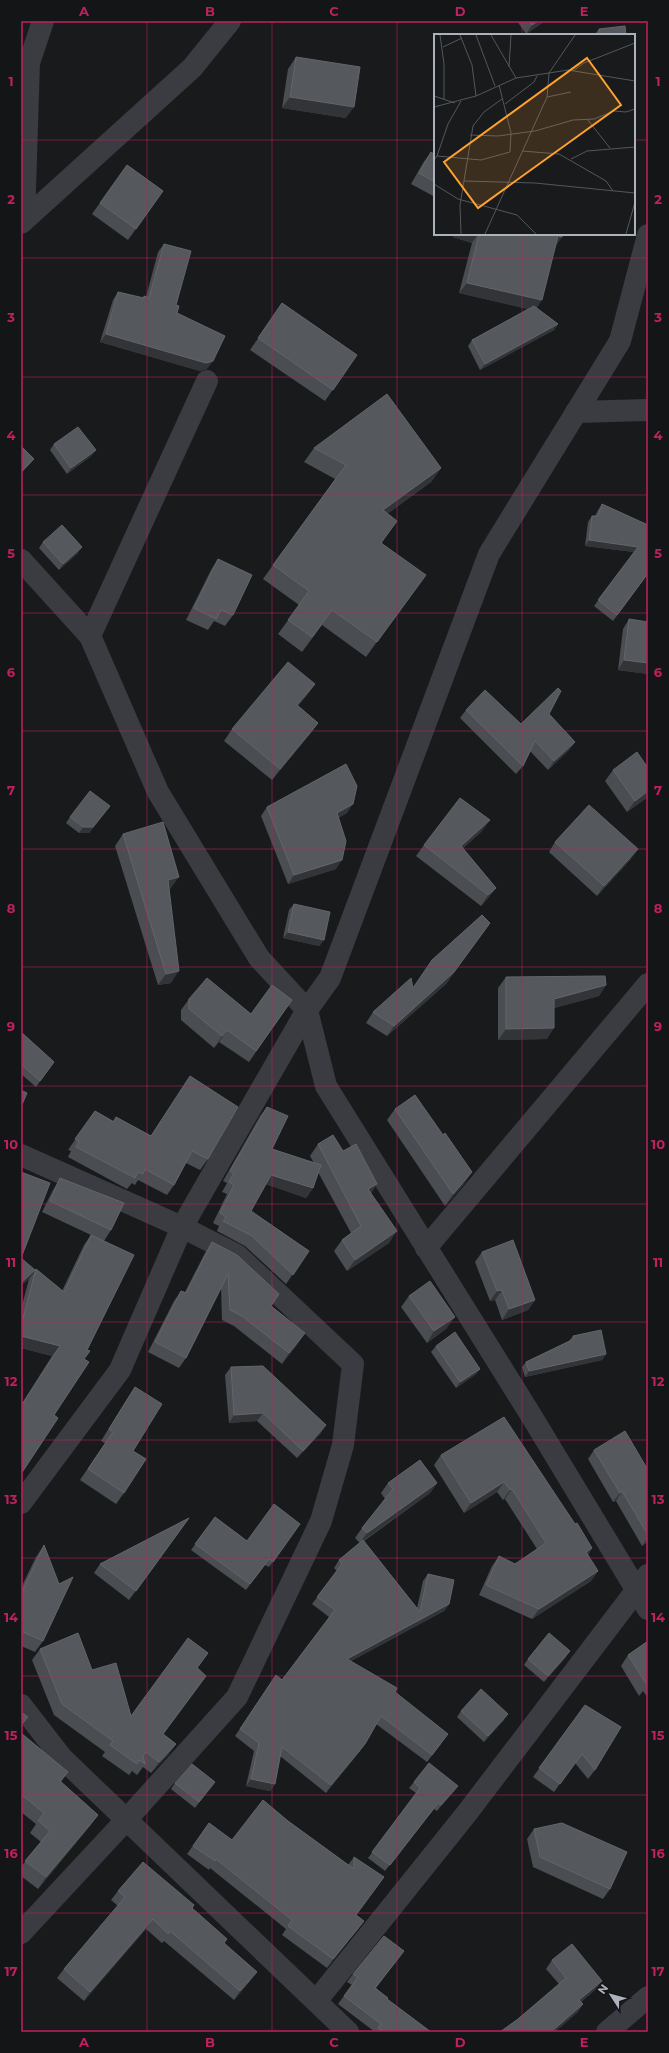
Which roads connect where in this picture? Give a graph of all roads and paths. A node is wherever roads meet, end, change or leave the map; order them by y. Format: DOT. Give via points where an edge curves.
graph roads {
  1 [pos="43,21"];
  2 [pos="230,21"];
  3 [pos="22,222"];
  4 [pos="648,235"];
  5 [pos="207,381"];
  6 [pos="648,410"];
  7 [pos="576,412"];
  8 [pos="21,560"];
  9 [pos="90,636"];
  10 [pos="648,984"];
  11 [pos="307,1010"];
  12 [pos="21,1155"];
  13 [pos="182,1227"];
  14 [pos="426,1248"];
  15 [pos="21,1503"];
  16 [pos="642,1582"];
  17 [pos="648,1608"];
  18 [pos="21,1704"];
  19 [pos="127,1820"];
  20 [pos="21,1933"];
  21 [pos="648,1997"];
  22 [pos="317,2000"];
  23 [pos="348,2032"];
  24 [pos="607,2032"];
  1 -- 3 [label="street" via="29,63"];
  2 -- 3 [label="street" via="192,68"];
  4 -- 7 [label="street" via="620,341"];
  5 -- 9 [label="street"];
  6 -- 7 [label="street"];
  7 -- 11 [label="street" via="489,554 330,978"];
  8 -- 9 [label="street"];
  9 -- 11 [label="street" via="158,792 259,958"];
  10 -- 14 [label="street"];
  11 -- 13 [label="street"];
  11 -- 14 [label="street" via="326,1086"];
  12 -- 13 [label="street"];
  13 -- 15 [label="street" via="120,1370"];
  13 -- 19 [label="street" via="238,1255 353,1364 343,1444 321,1521 237,1697"];
  14 -- 16 [label="street"];
  16 -- 17 [label="street"];
  16 -- 22 [label="street" via="467,1813"];
  18 -- 19 [label="street" via="62,1758"];
  19 -- 20 [label="street"];
  19 -- 22 [label="street"];
  21 -- 24 [label="street"];
  22 -- 23 [label="street"];
}
